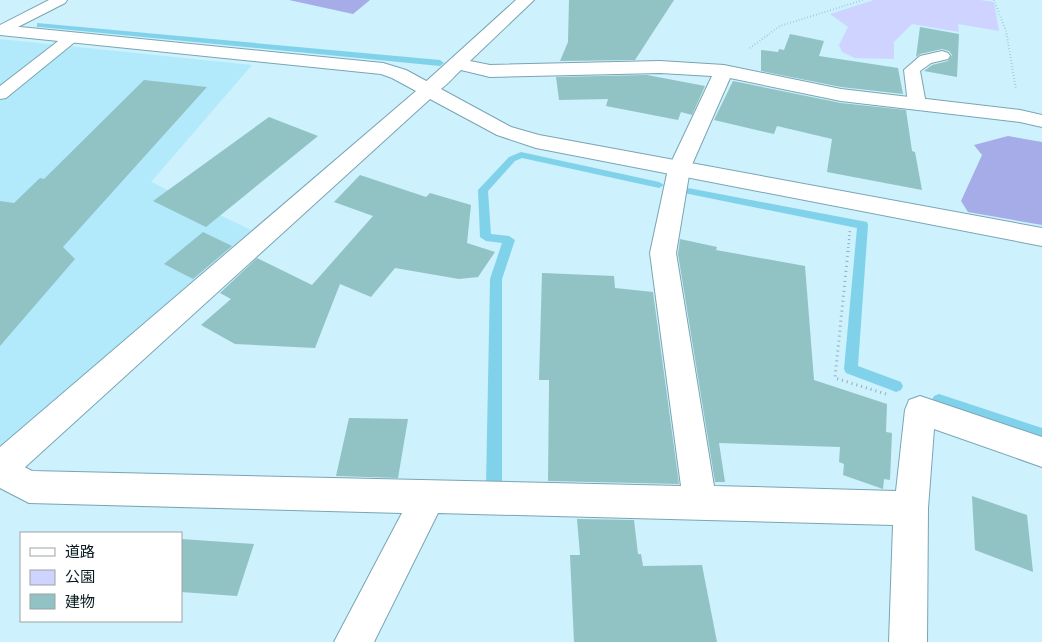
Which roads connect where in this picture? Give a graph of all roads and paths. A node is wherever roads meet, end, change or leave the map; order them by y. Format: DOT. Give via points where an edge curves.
graph roads {
  1 [pos="60,0"];
  2 [pos="526,0"];
  3 [pos="863,0"];
  4 [pos="994,0"];
  5 [pos="0,30"];
  6 [pos="71,38"];
  7 [pos="942,56"];
  8 [pos="457,63"];
  9 [pos="724,71"];
  10 [pos="428,90"];
  11 [pos="0,94"];
  12 [pos="917,104"];
  13 [pos="1020,116"];
  14 [pos="1042,121"];
  15 [pos="679,169"];
  16 [pos="850,228"];
  17 [pos="1042,237"];
  18 [pos="920,410"];
  19 [pos="1042,452"];
  20 [pos="0,469"];
  21 [pos="429,496"];
  22 [pos="700,503"];
  23 [pos="911,508"];
  24 [pos="353,642"];
  25 [pos="908,642"];
  1 -- 5 [label="lane"];
  2 -- 8 [label="street"];
  3 -- 9 [label="path" via="780,26"];
  4 -- 13 [label="path" via="1006,31"];
  5 -- 6 [label="street"];
  6 -- 10 [label="street" via="375,68 399,74"];
  6 -- 11 [label="lane"];
  7 -- 12 [label="lane" via="926,59 912,70"];
  8 -- 9 [label="street" via="490,71 660,67"];
  8 -- 10 [label="street"];
  9 -- 12 [label="street" via="841,95"];
  9 -- 15 [label="street"];
  10 -- 15 [label="street" via="520,137"];
  10 -- 20 [label="street"];
  12 -- 13 [label="street"];
  13 -- 14 [label="street"];
  15 -- 17 [label="street"];
  15 -- 22 [label="street" via="663,253"];
  16 -- 18 [label="path" via="835,378 906,400"];
  18 -- 19 [label="street"];
  18 -- 23 [label="street"];
  20 -- 21 [label="street" via="29,487"];
  21 -- 22 [label="street"];
  21 -- 24 [label="street"];
  22 -- 23 [label="street"];
  23 -- 25 [label="street"];
}
